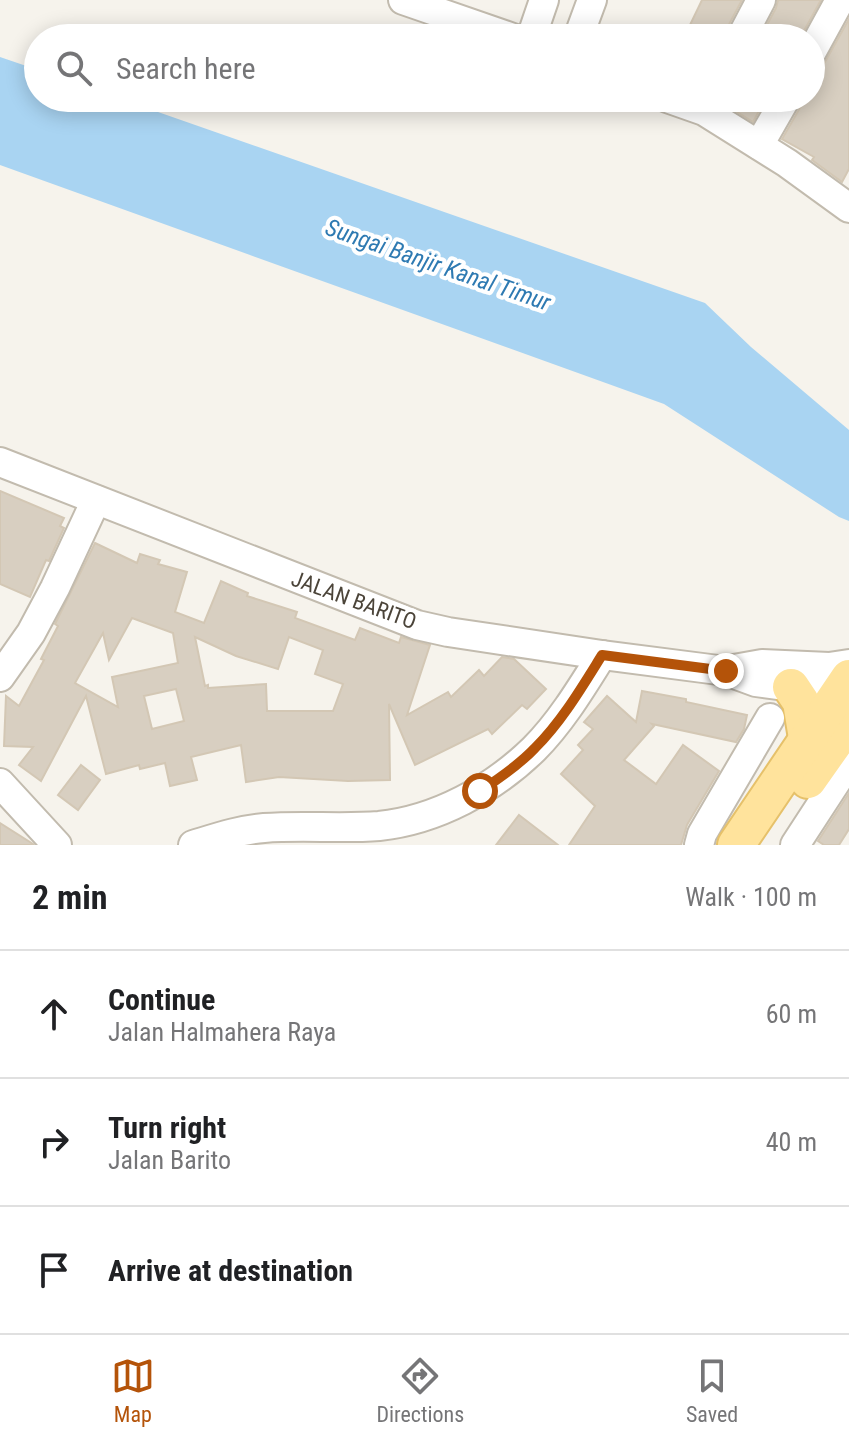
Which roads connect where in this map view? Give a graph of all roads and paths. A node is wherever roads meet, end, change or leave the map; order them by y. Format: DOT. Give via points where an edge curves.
graph roads {
  1 [pos="403,0"];
  2 [pos="544,0"];
  3 [pos="592,0"];
  4 [pos="761,0"];
  5 [pos="840,0"];
  6 [pos="472,24"];
  7 [pos="536,24"];
  8 [pos="583,24"];
  9 [pos="748,24"];
  10 [pos="825,27"];
  11 [pos="717,112"];
  12 [pos="778,112"];
  13 [pos="759,145"];
  14 [pos="849,208"];
  15 [pos="0,462"];
  16 [pos="96,500"];
  17 [pos="602,655"];
  18 [pos="726,671"];
  19 [pos="0,677"];
  20 [pos="791,687"];
  21 [pos="846,689"];
  22 [pos="770,718"];
  23 [pos="807,738"];
  24 [pos="849,762"];
  25 [pos="0,783"];
  26 [pos="320,836"];
  27 [pos="57,845"];
  28 [pos="193,845"];
  29 [pos="699,845"];
  30 [pos="736,845"];
  31 [pos="761,845"];
  32 [pos="795,845"];
  1 -- 6 [label="street"];
  2 -- 7 [label="street"];
  3 -- 8 [label="street"];
  4 -- 9 [label="street"];
  5 -- 10 [label="street"];
  11 -- 13 [label="street"];
  12 -- 13 [label="street"];
  13 -- 14 [label="street"];
  15 -- 16 [label="street, JALAN BARITO"];
  16 -- 17 [label="street, JALAN BARITO" via="417,625"];
  16 -- 19 [label="street" via="31,633"];
  17 -- 18 [label="street, JALAN BARITO"];
  17 -- 26 [label="street" via="536,747 480,791 453,806 406,820"];
  18 -- 20 [label="street"];
  18 -- 21 [label="street" via="762,664 829,667"];
  20 -- 21 [label="street"];
  20 -- 23 [label="main road" via="801,702"];
  21 -- 23 [label="main road"];
  21 -- 31 [label="main road"];
  22 -- 29 [label="street"];
  23 -- 30 [label="main road"];
  24 -- 32 [label="street"];
  25 -- 27 [label="street"];
  26 -- 28 [label="street" via="265,828"];
}
